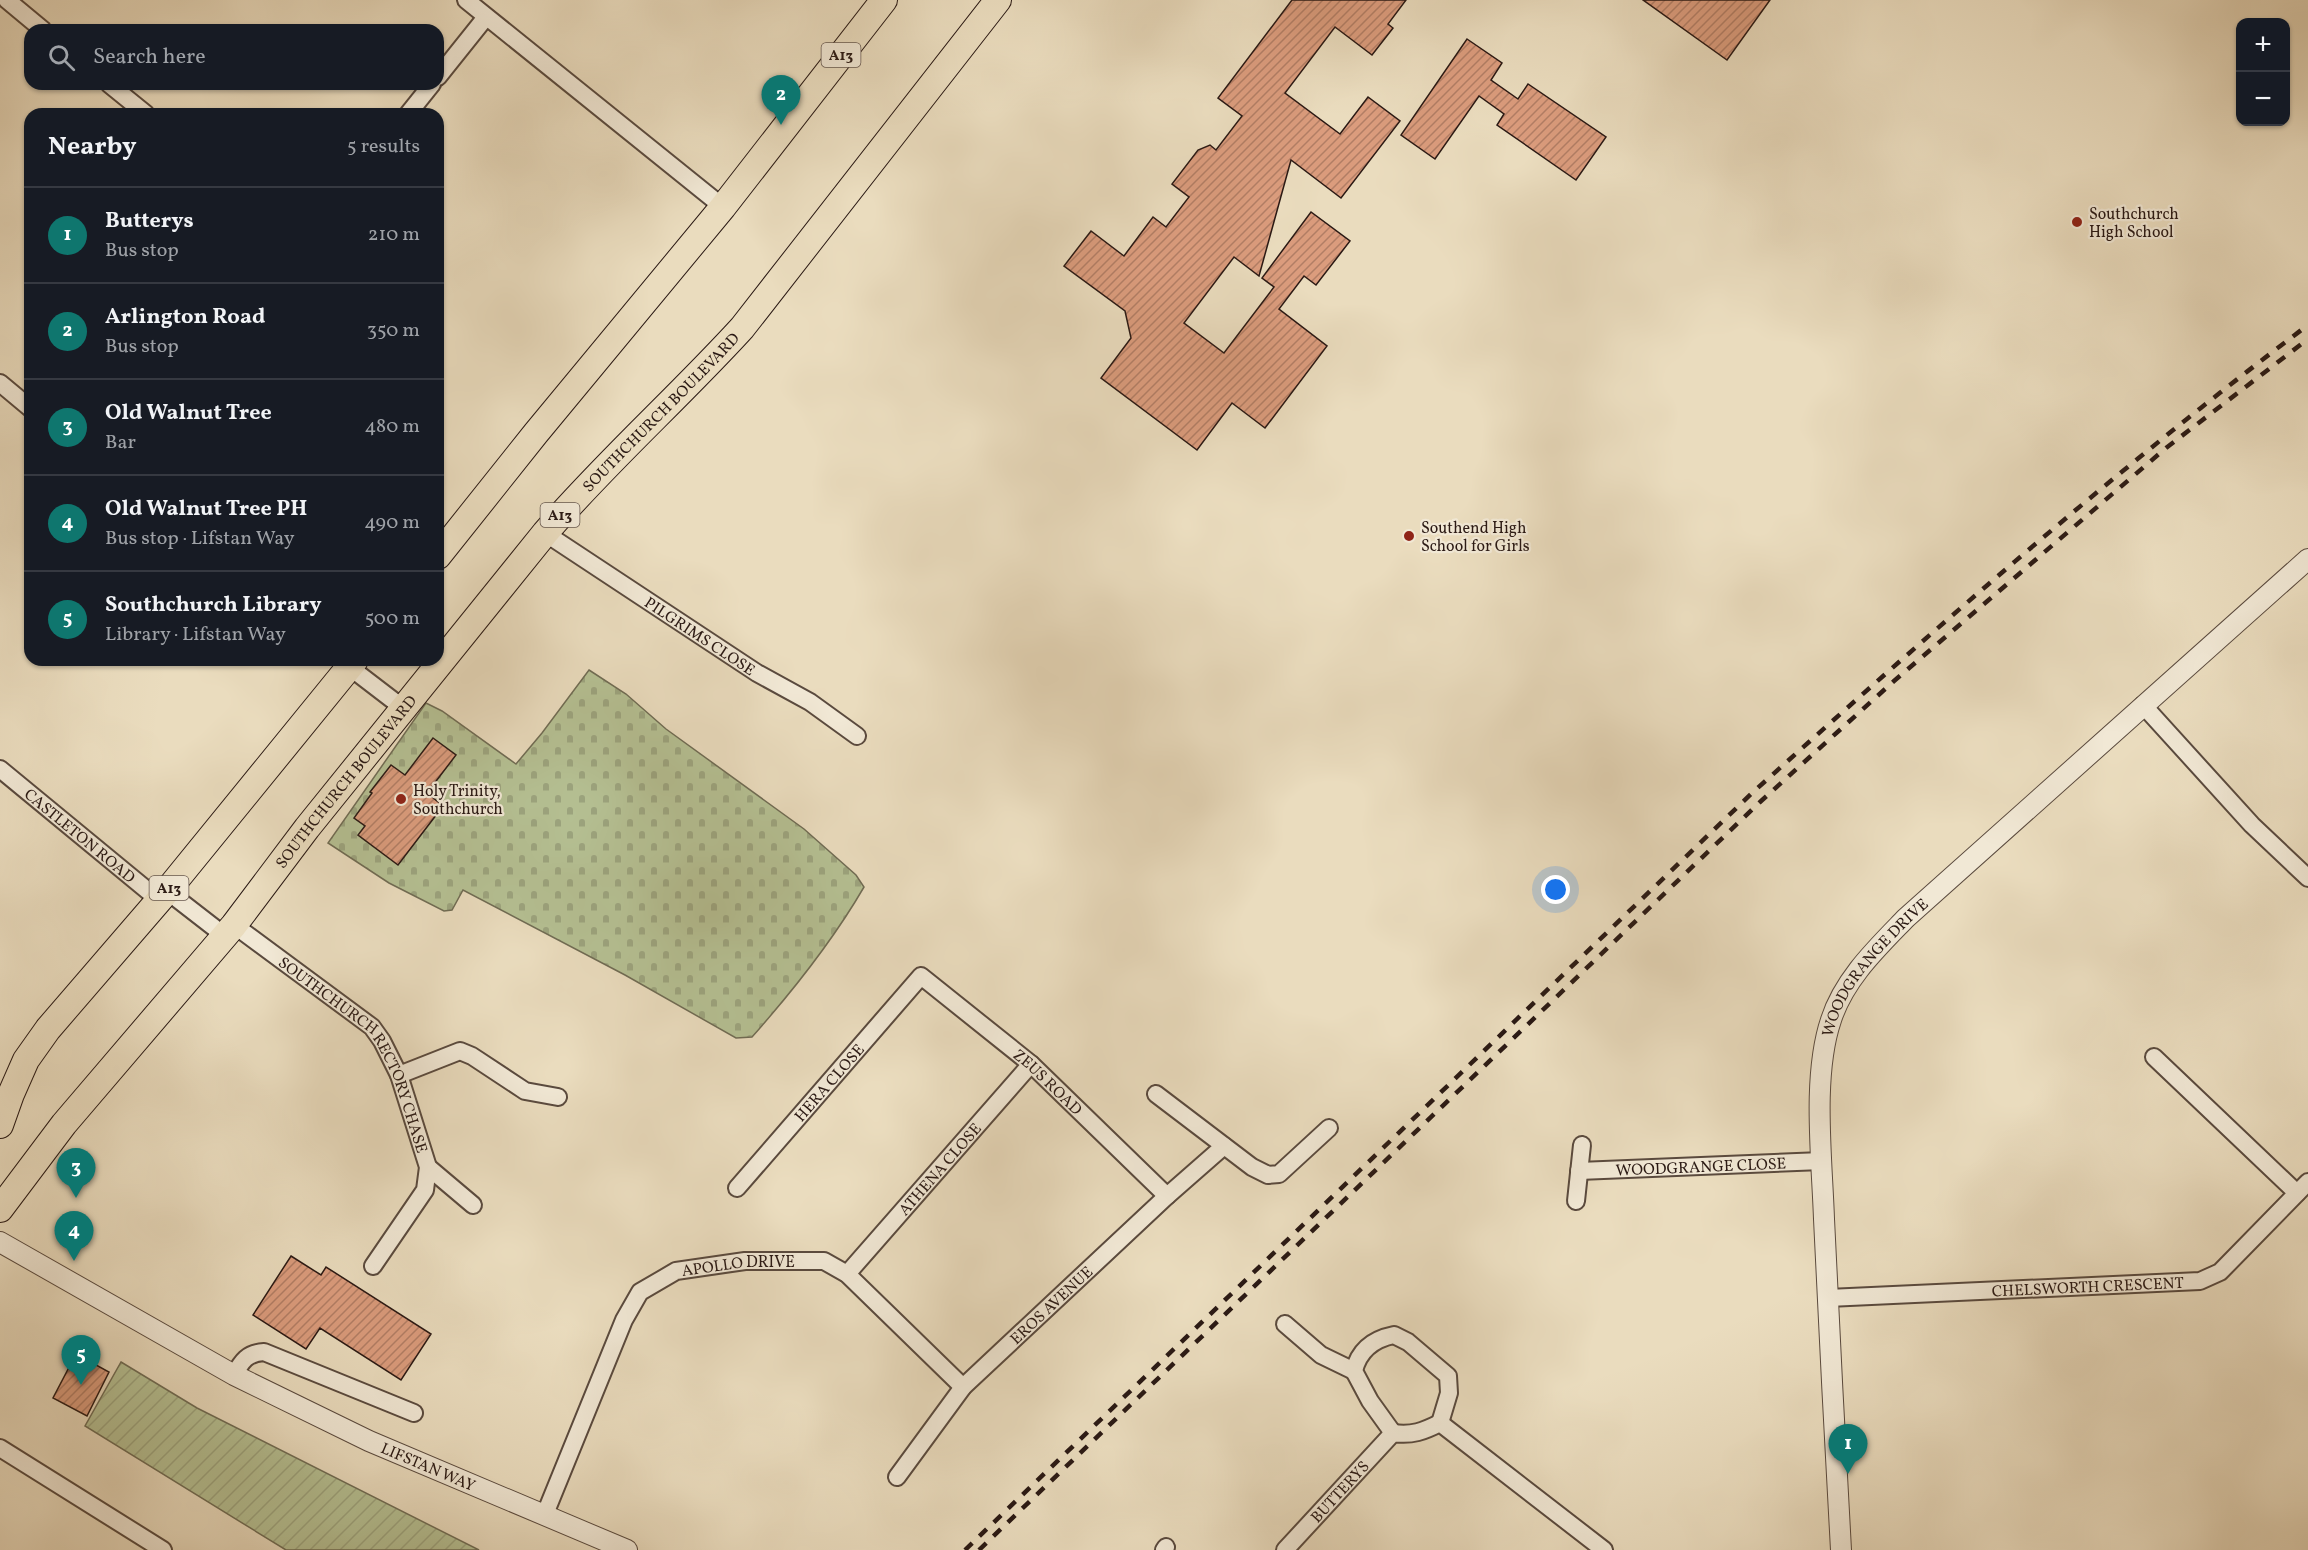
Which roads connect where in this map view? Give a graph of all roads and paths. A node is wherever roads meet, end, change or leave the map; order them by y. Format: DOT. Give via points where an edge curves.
graph roads {
  1 [pos="7,0"];
  2 [pos="466,0"];
  3 [pos="884,0"];
  4 [pos="998,0"];
  5 [pos="486,17"];
  6 [pos="36,24"];
  7 [pos="444,70"];
  8 [pos="116,90"];
  9 [pos="427,90"];
  10 [pos="139,108"];
  11 [pos="413,108"];
  12 [pos="723,207"];
  13 [pos="0,383"];
  14 [pos="24,403"];
  15 [pos="545,533"];
  16 [pos="444,548"];
  17 [pos="2308,559"];
  18 [pos="444,657"];
  19 [pos="345,666"];
  20 [pos="353,666"];
  21 [pos="437,666"];
  22 [pos="2143,705"];
  23 [pos="403,708"];
  24 [pos="856,736"];
  25 [pos="0,769"];
  26 [pos="2308,878"];
  27 [pos="163,895"];
  28 [pos="230,930"];
  29 [pos="921,976"];
  30 [pos="2154,1057"];
  31 [pos="1031,1064"];
  32 [pos="399,1075"];
  33 [pos="1156,1094"];
  34 [pos="558,1097"];
  35 [pos="0,1125"];
  36 [pos="1329,1128"];
  37 [pos="1224,1146"];
  38 [pos="1582,1146"];
  39 [pos="1822,1161"];
  40 [pos="428,1167"];
  41 [pos="1579,1171"];
  42 [pos="736,1188"];
  43 [pos="2303,1188"];
  44 [pos="1167,1196"];
  45 [pos="1576,1201"];
  46 [pos="473,1204"];
  47 [pos="0,1209"];
  48 [pos="0,1242"];
  49 [pos="373,1266"];
  50 [pos="847,1274"];
  51 [pos="1828,1298"];
  52 [pos="1286,1324"];
  53 [pos="1354,1371"];
  54 [pos="234,1376"];
  55 [pos="963,1387"];
  56 [pos="414,1413"];
  57 [pos="1440,1423"];
  58 [pos="1393,1433"];
  59 [pos="0,1448"];
  60 [pos="897,1478"];
  61 [pos="545,1514"];
  62 [pos="163,1550"];
  63 [pos="627,1550"];
  64 [pos="1285,1550"];
  65 [pos="1604,1550"];
  66 [pos="1841,1550"];
  1 -- 6 [label="street"];
  2 -- 5 [label="street"];
  3 -- 12 [label="main road, A13"];
  4 -- 15 [label="main road, SOUTHCHURCH BOULEVARD / A13" via="742,328 584,487"];
  5 -- 7 [label="street"];
  5 -- 12 [label="street"];
  8 -- 10 [label="street"];
  9 -- 11 [label="street"];
  12 -- 16 [label="main road, A13"];
  13 -- 14 [label="street"];
  15 -- 18 [label="main road, SOUTHCHURCH BOULEVARD / A13"];
  15 -- 24 [label="street, PILGRIMS CLOSE" via="757,673 810,702"];
  17 -- 22 [label="street, WOODGRANGE DRIVE"];
  19 -- 27 [label="main road, A13"];
  20 -- 23 [label="street"];
  21 -- 23 [label="main road, SOUTHCHURCH BOULEVARD / A13"];
  22 -- 26 [label="street" via="2252,825"];
  22 -- 39 [label="street, WOODGRANGE DRIVE" via="1906,918 1850,983 1831,1018 1823,1054"];
  23 -- 28 [label="main road, SOUTHCHURCH BOULEVARD / A13"];
  25 -- 27 [label="street, CASTLETON ROAD"];
  27 -- 28 [label="street, CASTLETON ROAD"];
  27 -- 35 [label="main road, A13" via="26,1060"];
  28 -- 32 [label="street, SOUTHCHURCH RECTORY CHASE" via="372,1028"];
  28 -- 47 [label="main road, SOUTHCHURCH BOULEVARD / A13" via="64,1124"];
  29 -- 31 [label="street, ZEUS ROAD"];
  29 -- 42 [label="street, HERA CLOSE"];
  30 -- 43 [label="street"];
  31 -- 44 [label="street, ZEUS ROAD"];
  31 -- 50 [label="street, ATHENA CLOSE"];
  32 -- 34 [label="street" via="460,1051 525,1091"];
  32 -- 40 [label="street, SOUTHCHURCH RECTORY CHASE"];
  33 -- 37 [label="street"];
  36 -- 37 [label="street" via="1279,1174 1268,1175 1252,1167"];
  37 -- 44 [label="street, EROS AVENUE"];
  38 -- 41 [label="street"];
  39 -- 41 [label="street, WOODGRANGE CLOSE"];
  39 -- 51 [label="street, WOODGRANGE DRIVE"];
  40 -- 46 [label="street"];
  40 -- 49 [label="street, SOUTHCHURCH RECTORY CHASE" via="425,1190"];
  41 -- 45 [label="street"];
  43 -- 51 [label="street, CHELSWORTH CRESCENT" via="2220,1272 2200,1281"];
  44 -- 55 [label="street, EROS AVENUE"];
  48 -- 54 [label="street, LIFSTAN WAY"];
  50 -- 55 [label="street, APOLLO DRIVE"];
  50 -- 61 [label="street, APOLLO DRIVE" via="824,1261 746,1261 676,1271 640,1292 624,1320"];
  51 -- 66 [label="street, WOODGRANGE DRIVE"];
  52 -- 53 [label="street" via="1321,1355"];
  53 -- 57 [label="street" via="1363,1352 1382,1337 1394,1335 1408,1342 1448,1376 1449,1393"];
  53 -- 58 [label="street"];
  54 -- 56 [label="street" via="249,1355 264,1352"];
  54 -- 61 [label="street, LIFSTAN WAY" via="369,1442"];
  55 -- 60 [label="street, EROS AVENUE"];
  57 -- 58 [label="street" via="1419,1433"];
  57 -- 65 [label="street"];
  58 -- 64 [label="street, BUTTERYS"];
  59 -- 62 [label="street"];
  61 -- 63 [label="street, LIFSTAN WAY"];
}
